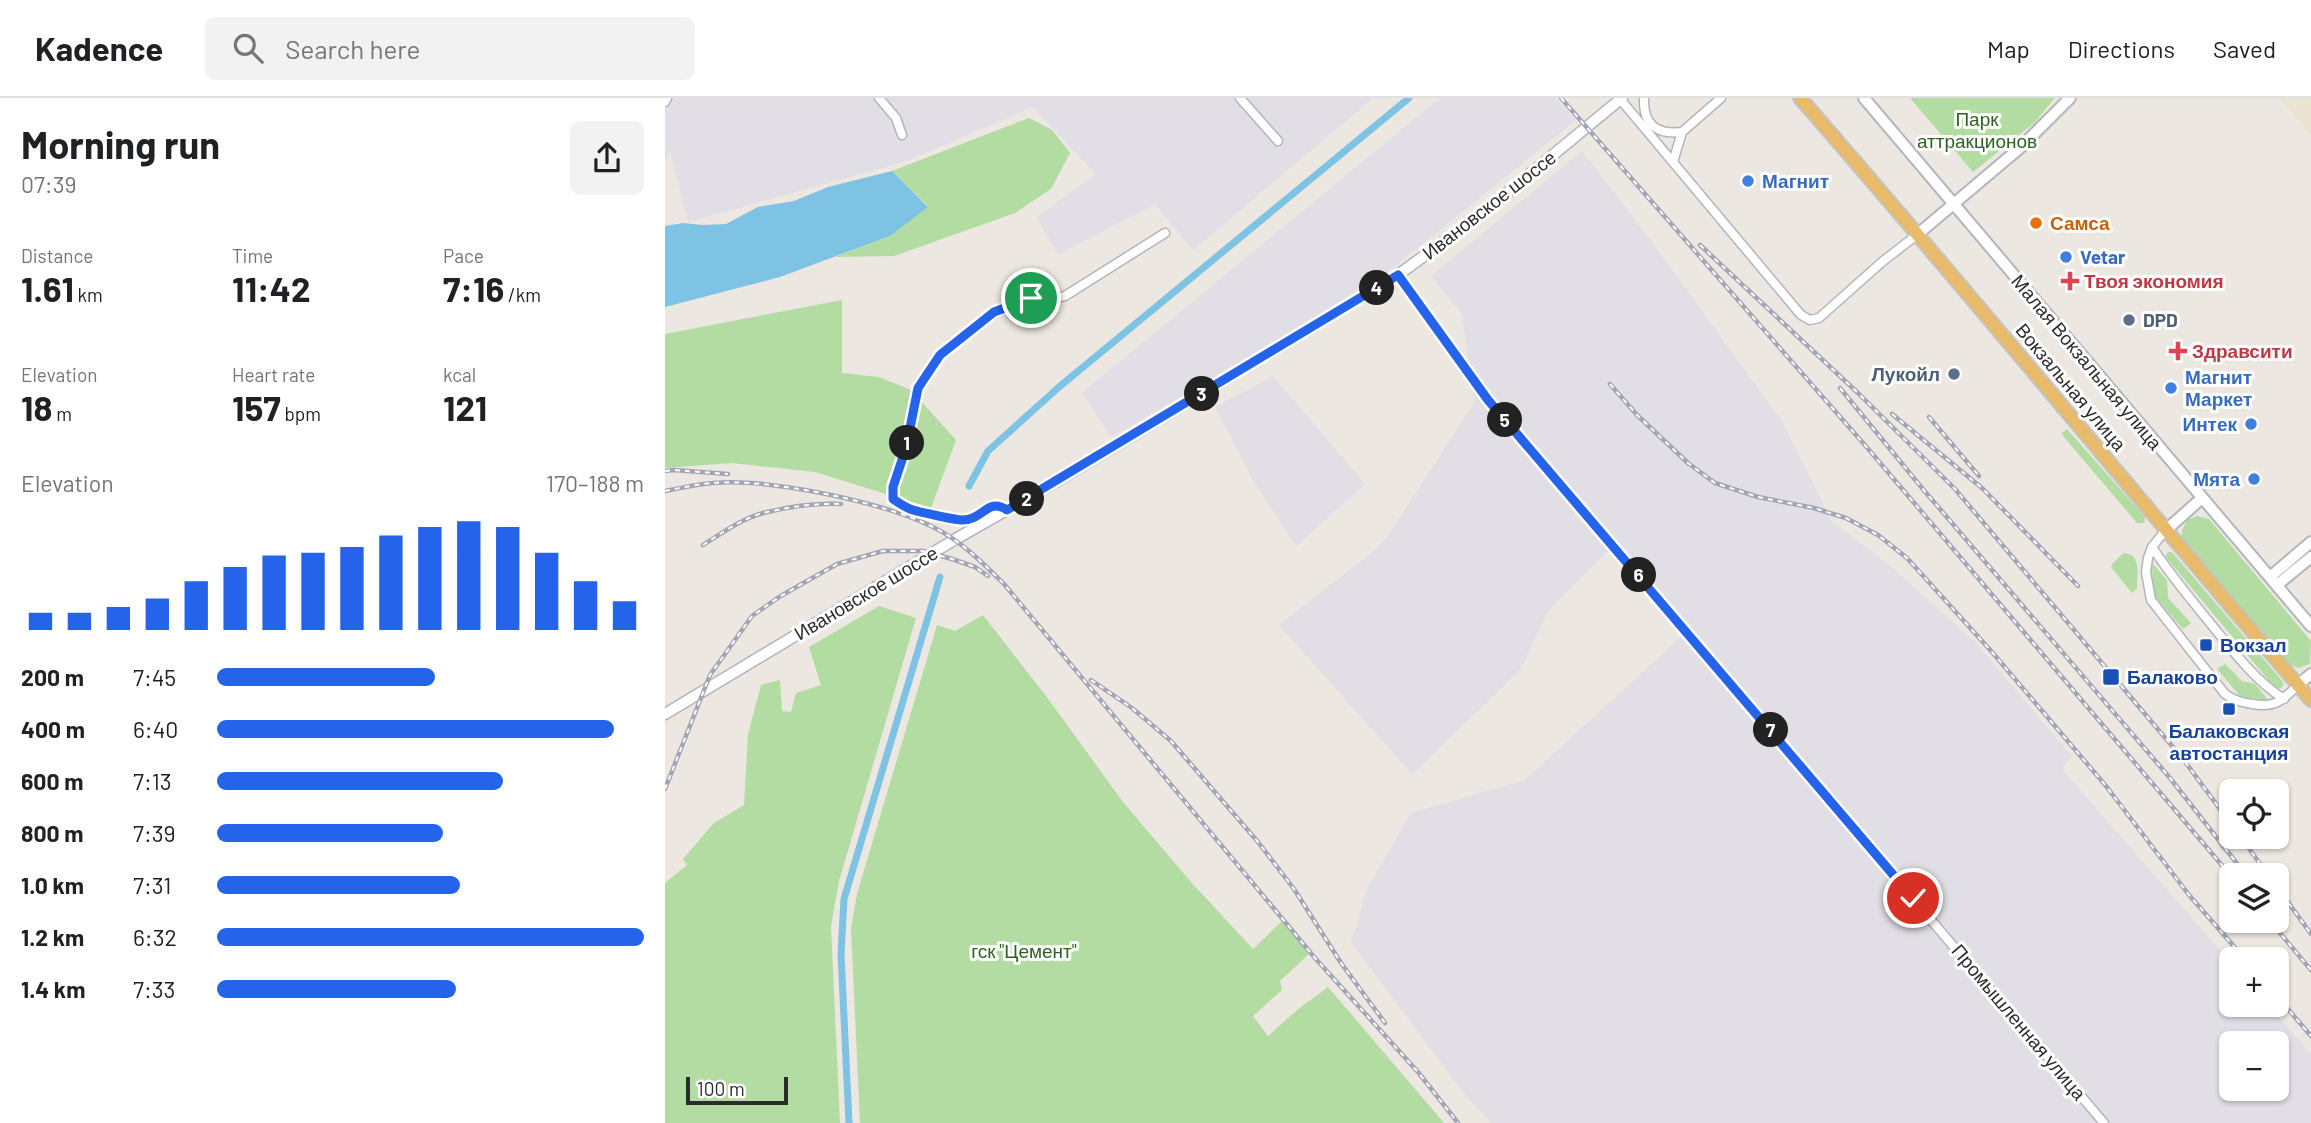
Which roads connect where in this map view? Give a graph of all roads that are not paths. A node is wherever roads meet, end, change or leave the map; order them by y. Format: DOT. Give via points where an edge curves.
graph roads {
  1 [pos="879,98"];
  2 [pos="1240,98"];
  3 [pos="1609,98"];
  4 [pos="1644,98"];
  5 [pos="1721,98"];
  6 [pos="1800,98"];
  7 [pos="1864,98"];
  8 [pos="2070,98"];
  9 [pos="1621,99"];
  10 [pos="1594,121"];
  11 [pos="1682,132"];
  12 [pos="902,135"];
  13 [pos="1278,141"];
  14 [pos="1673,162"];
  15 [pos="1953,205"];
  16 [pos="1165,233"];
  17 [pos="1918,234"];
  18 [pos="1398,275"];
  19 [pos="2202,498"];
  20 [pos="1007,510"];
  21 [pos="2165,531"];
  22 [pos="2311,542"];
  23 [pos="2152,547"];
  24 [pos="2311,557"];
  25 [pos="2274,581"];
  26 [pos="2311,626"];
  27 [pos="2311,674"];
  28 [pos="2298,685"];
  29 [pos="2284,699"];
  30 [pos="2311,701"];
  31 [pos="665,714"];
  32 [pos="2104,1123"];
  1 -- 12 [label="street" via="896,118"];
  2 -- 13 [label="street"];
  3 -- 10 [label="street"];
  4 -- 11 [label="street" via="1648,121 1656,129"];
  5 -- 11 [label="street"];
  6 -- 17 [label="highway, Вокзальная улица"];
  7 -- 15 [label="main road, Малая Вокзальная улица"];
  8 -- 15 [label="main road"];
  9 -- 10 [label="street, Ивановское шоссе"];
  9 -- 14 [label="street"];
  10 -- 18 [label="street, Ивановское шоссе"];
  11 -- 14 [label="street"];
  14 -- 17 [label="street" via="1801,316 1810,320"];
  15 -- 17 [label="main road"];
  15 -- 19 [label="main road, Малая Вокзальная улица"];
  16 -- 20 [label="street" via="1065,296 1031,298 994,312 940,355 918,388 893,499 912,510 959,520 976,517 994,504"];
  17 -- 21 [label="highway, Вокзальная улица"];
  18 -- 20 [label="street, Ивановское шоссе"];
  18 -- 32 [label="street, Промышленная улица" via="1488,400"];
  19 -- 21 [label="main road"];
  19 -- 25 [label="main road, Малая Вокзальная улица"];
  20 -- 31 [label="street, Ивановское шоссе"];
  21 -- 23 [label="street"];
  21 -- 28 [label="highway, Вокзальная улица"];
  22 -- 25 [label="main road"];
  23 -- 29 [label="street" via="2238,656"];
  23 -- 29 [label="street" via="2146,572 2151,600 2225,694 2235,701 2265,706"];
  24 -- 25 [label="main road"];
  25 -- 26 [label="main road, Малая Вокзальная улица"];
  27 -- 28 [label="main road"];
  28 -- 29 [label="street"];
  28 -- 30 [label="highway, Вокзальная улица"];
}
